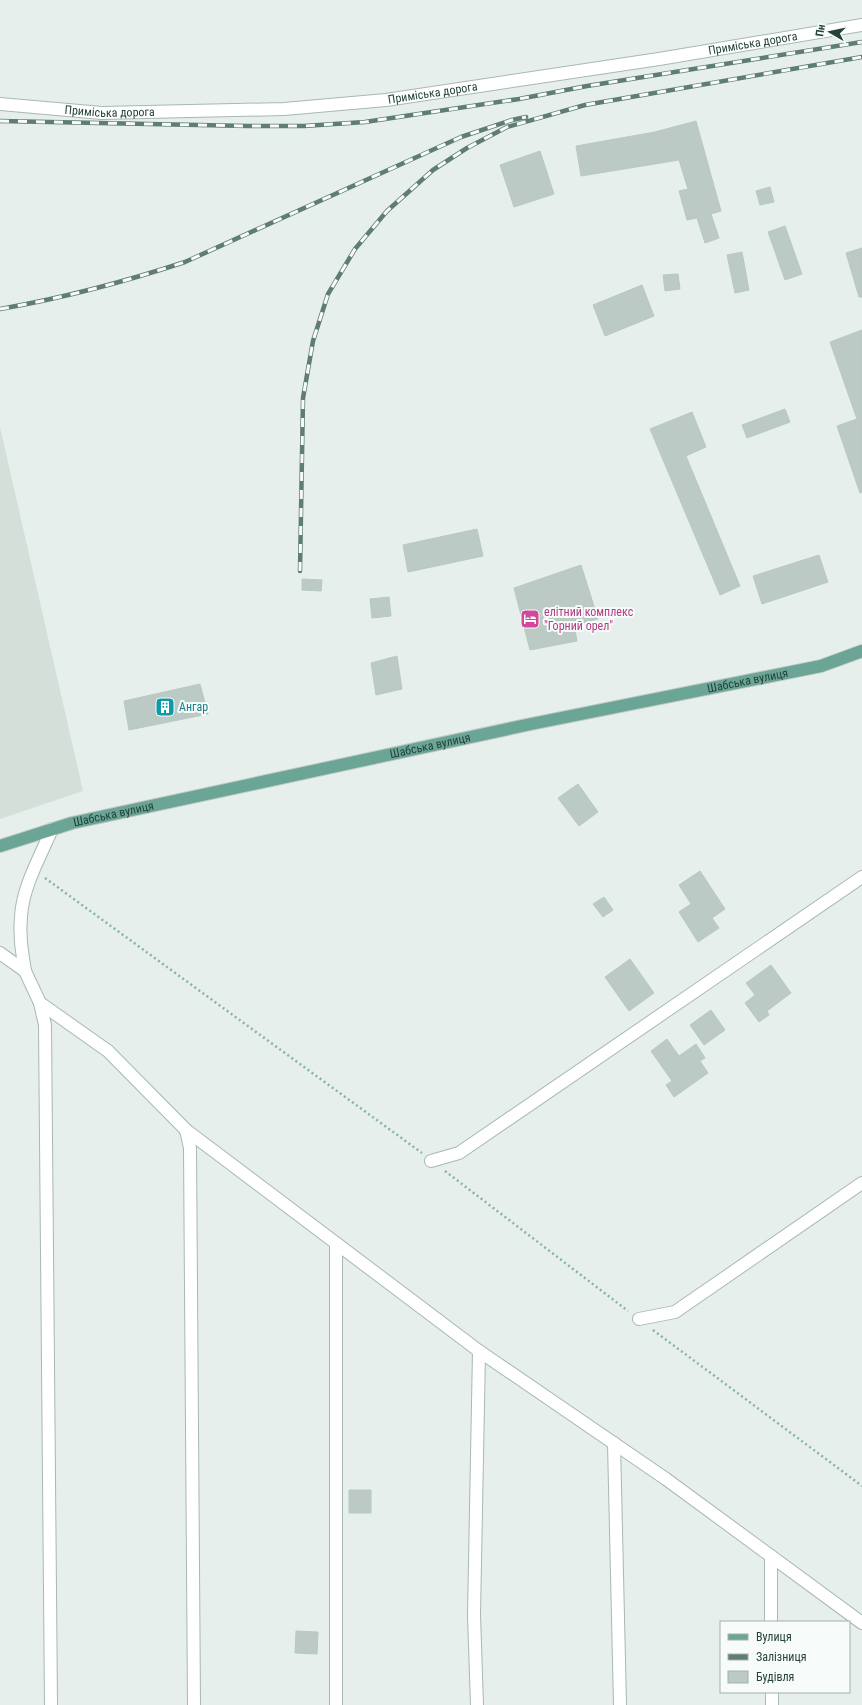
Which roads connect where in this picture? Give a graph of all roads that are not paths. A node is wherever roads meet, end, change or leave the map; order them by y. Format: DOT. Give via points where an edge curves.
graph roads {
  1 [pos="862,25"];
  2 [pos="0,104"];
  3 [pos="862,651"];
  4 [pos="52,829"];
  5 [pos="0,846"];
  6 [pos="862,877"];
  7 [pos="0,953"];
  8 [pos="25,971"];
  9 [pos="40,1003"];
  10 [pos="186,1130"];
  11 [pos="431,1161"];
  12 [pos="862,1183"];
  13 [pos="336,1244"];
  14 [pos="639,1319"];
  15 [pos="479,1351"];
  16 [pos="614,1443"];
  17 [pos="771,1556"];
  18 [pos="771,1621"];
  19 [pos="862,1623"];
  20 [pos="772,1693"];
  21 [pos="51,1705"];
  22 [pos="194,1705"];
  23 [pos="336,1705"];
  24 [pos="477,1705"];
  25 [pos="620,1705"];
  26 [pos="772,1705"];
  1 -- 2 [label="street, Приміська дорога" via="674,57 386,100 284,109 102,113"];
  3 -- 4 [label="main road, Шабська вулиця" via="821,666 516,727"];
  4 -- 5 [label="main road, Шабська вулиця"];
  4 -- 8 [label="street" via="34,870 21,915 20,940"];
  6 -- 11 [label="street" via="459,1153"];
  7 -- 8 [label="street"];
  8 -- 9 [label="street"];
  9 -- 10 [label="street" via="108,1051"];
  9 -- 21 [label="street" via="45,1026"];
  10 -- 13 [label="street"];
  10 -- 22 [label="street" via="190,1148"];
  12 -- 14 [label="street" via="675,1312"];
  13 -- 15 [label="street"];
  13 -- 23 [label="street"];
  15 -- 16 [label="street"];
  15 -- 24 [label="street" via="474,1615"];
  16 -- 17 [label="street"];
  16 -- 25 [label="street"];
  17 -- 18 [label="street"];
  17 -- 19 [label="street"];
  20 -- 26 [label="street"];
}
